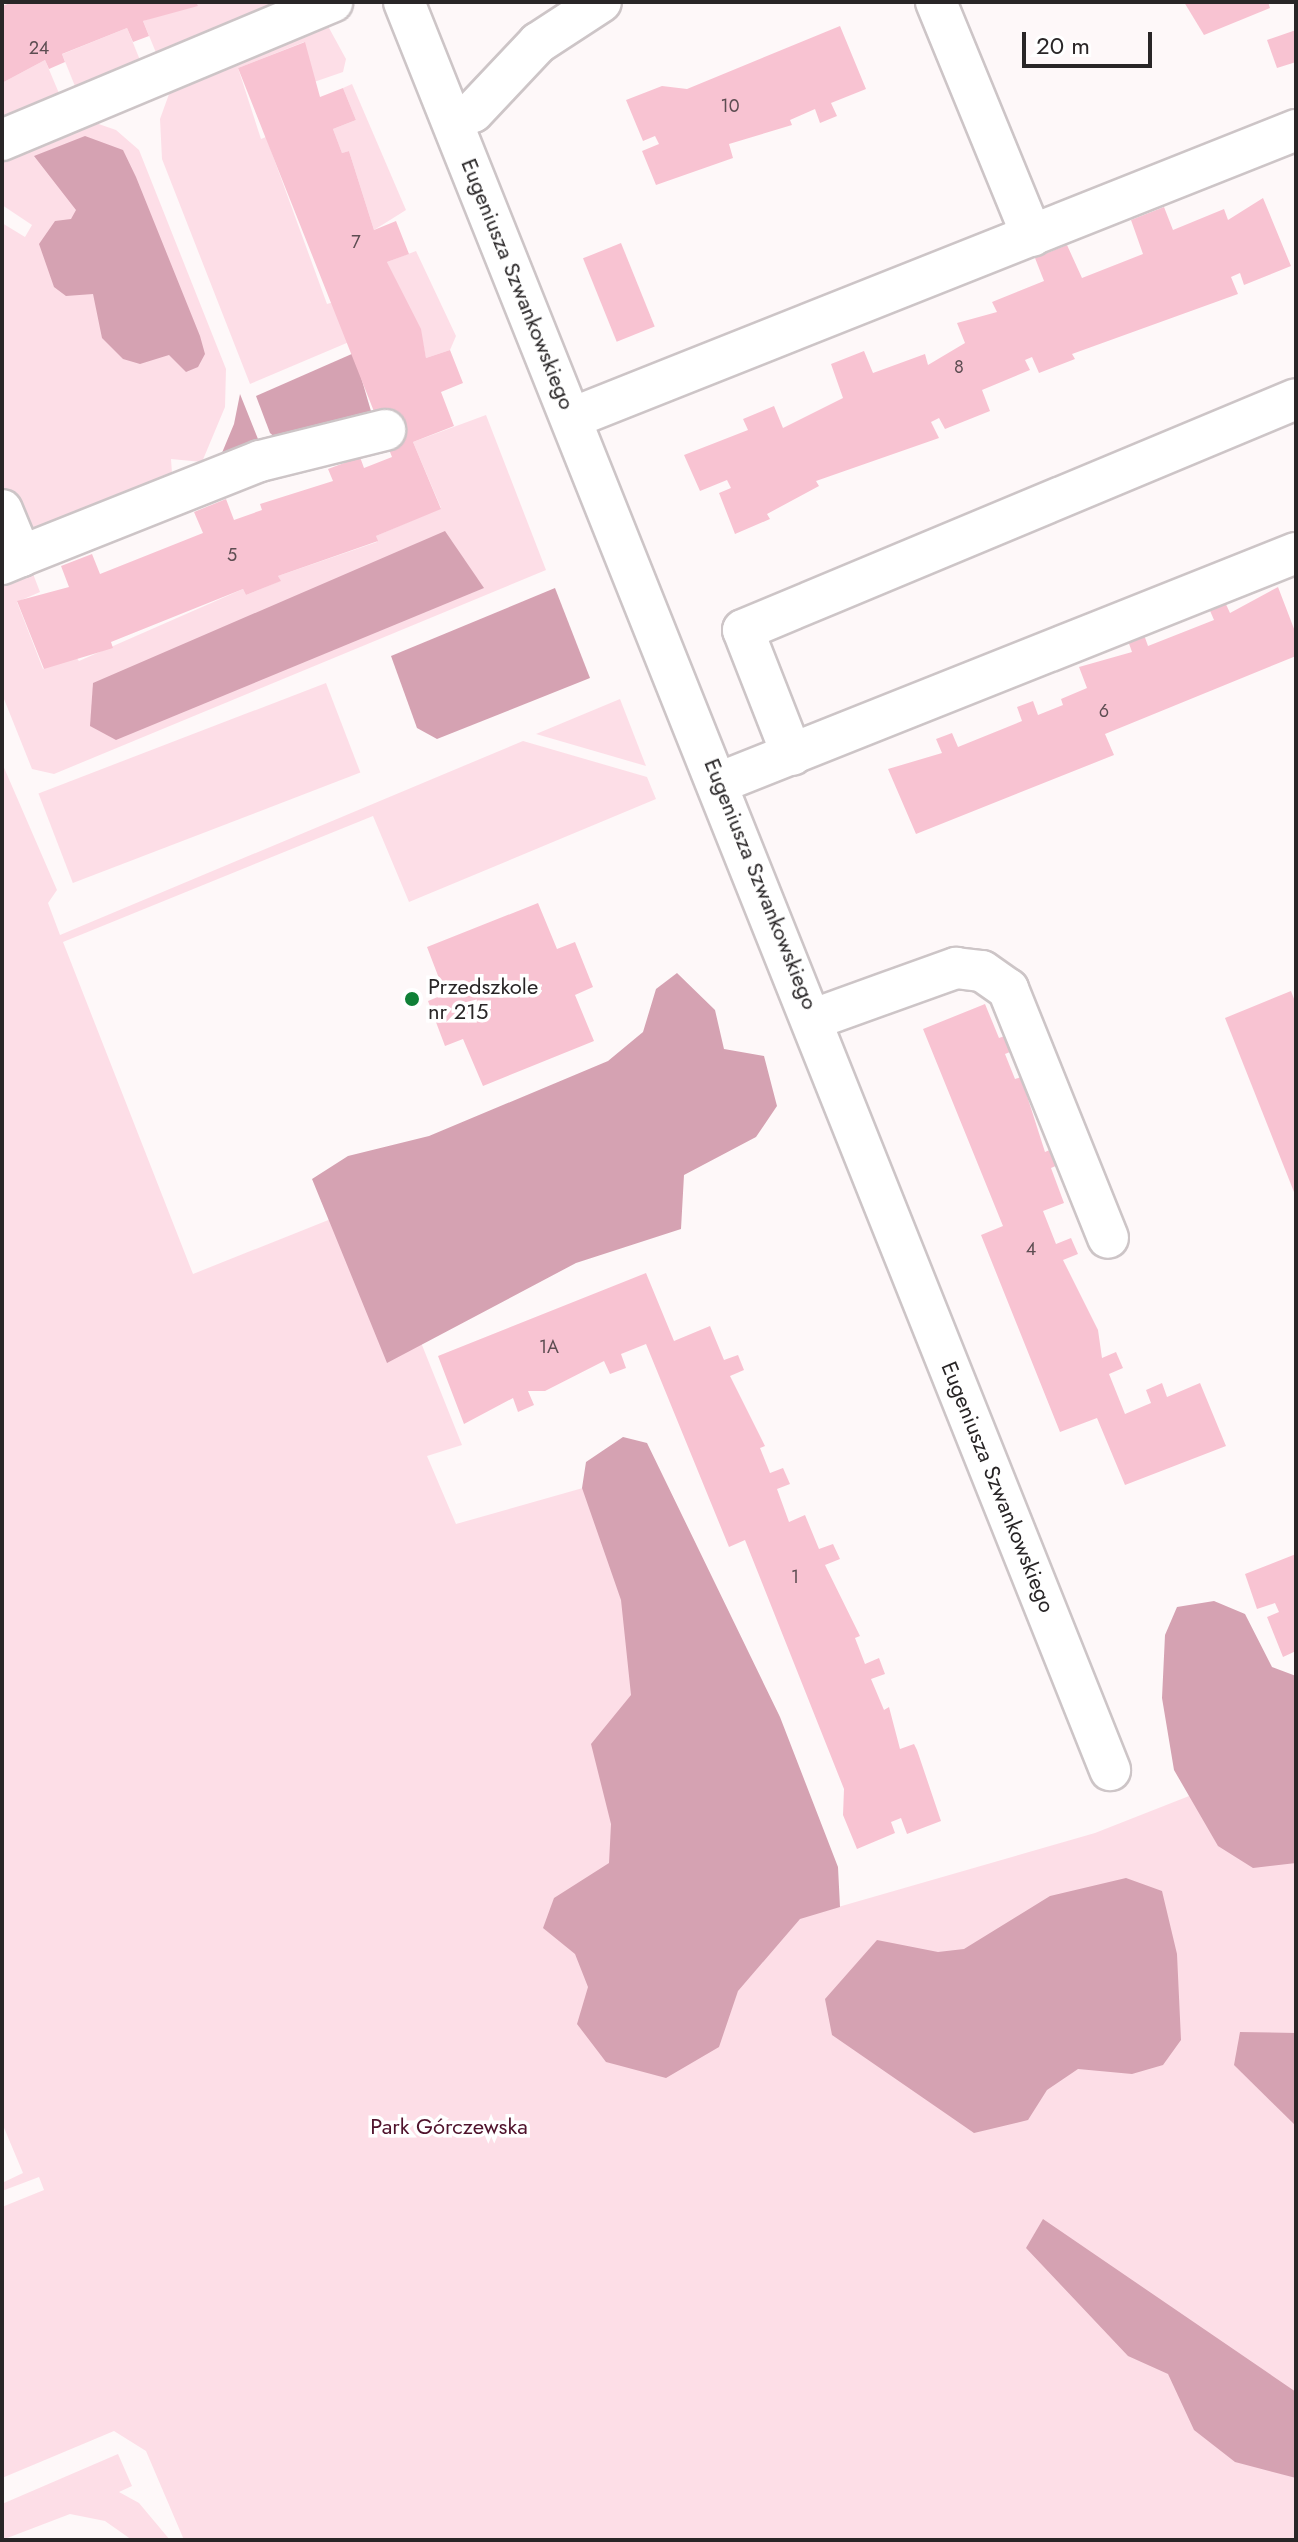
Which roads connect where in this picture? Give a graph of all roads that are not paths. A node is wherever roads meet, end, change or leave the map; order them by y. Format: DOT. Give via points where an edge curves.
graph roads {
  1 [pos="332,2"];
  2 [pos="404,2"];
  3 [pos="601,2"];
  4 [pos="936,2"];
  5 [pos="452,120"];
  6 [pos="1296,130"];
  7 [pos="2,140"];
  8 [pos="1032,236"];
  9 [pos="1296,399"];
  10 [pos="572,418"];
  11 [pos="385,430"];
  12 [pos="2,510"];
  13 [pos="1296,553"];
  14 [pos="12,560"];
  15 [pos="792,755"];
  16 [pos="721,782"];
  17 [pos="814,1019"];
  18 [pos="1108,1238"];
  19 [pos="1110,1770"];
  1 -- 7 [label="street"];
  2 -- 5 [label="street, Eugeniusza Szwankowskiego"];
  3 -- 5 [label="street" via="538,43 473,112"];
  4 -- 8 [label="street"];
  5 -- 10 [label="street, Eugeniusza Szwankowskiego"];
  6 -- 8 [label="street"];
  8 -- 10 [label="street"];
  9 -- 15 [label="street" via="743,630"];
  10 -- 16 [label="street, Eugeniusza Szwankowskiego"];
  11 -- 14 [label="street" via="260,461"];
  12 -- 14 [label="street"];
  13 -- 15 [label="street"];
  15 -- 16 [label="street"];
  16 -- 17 [label="street, Eugeniusza Szwankowskiego"];
  17 -- 18 [label="street" via="956,968 982,971 1008,989"];
  17 -- 19 [label="street, Eugeniusza Szwankowskiego"];
}
